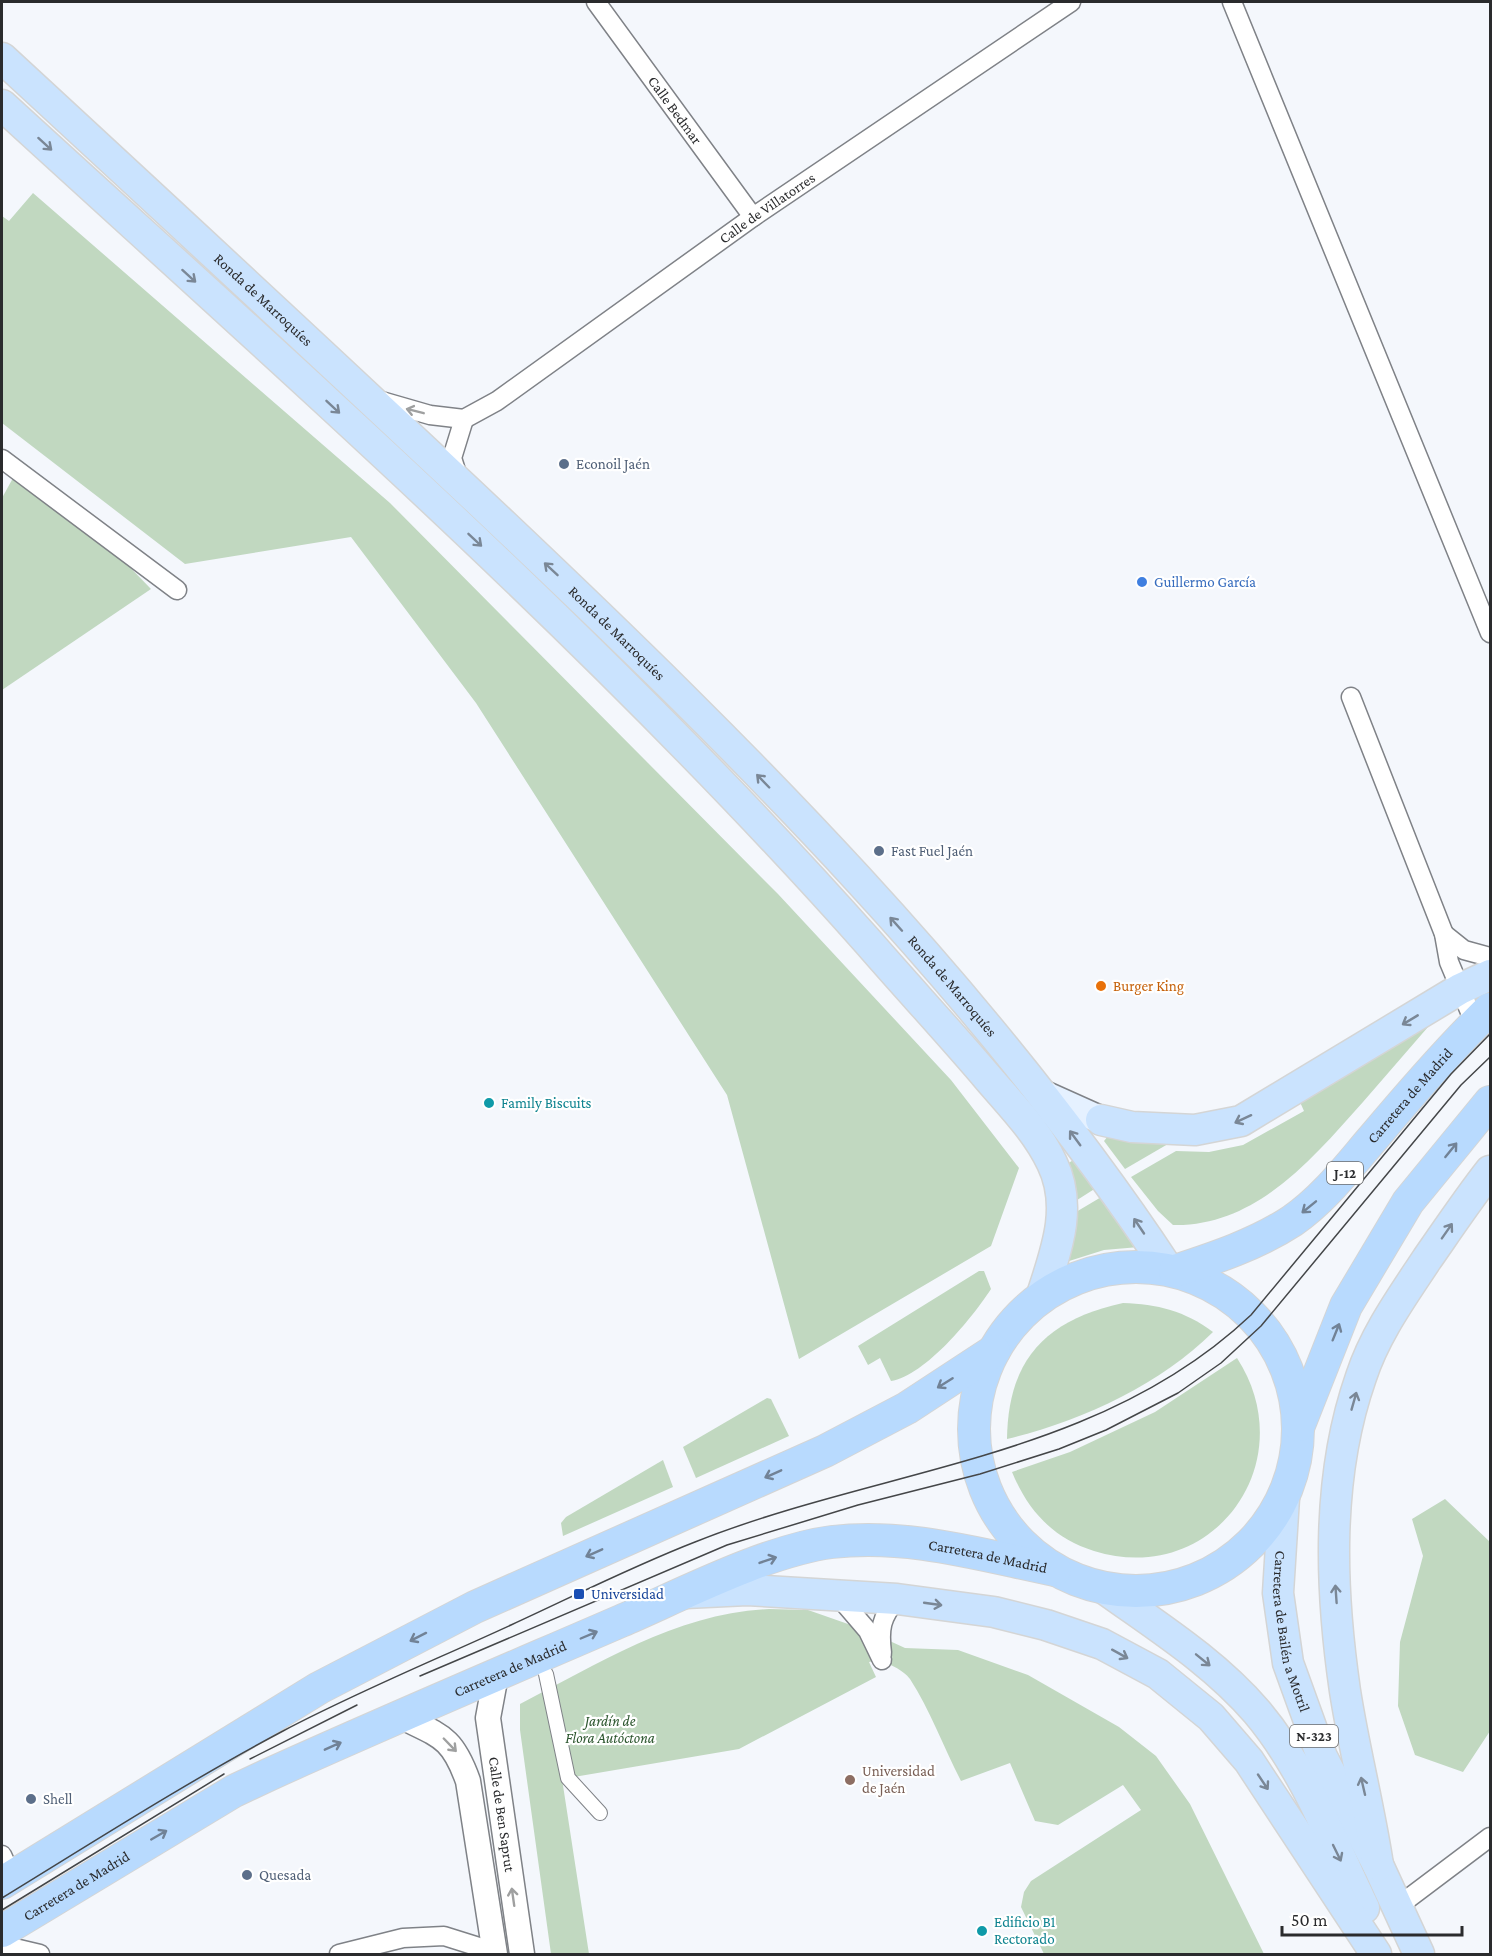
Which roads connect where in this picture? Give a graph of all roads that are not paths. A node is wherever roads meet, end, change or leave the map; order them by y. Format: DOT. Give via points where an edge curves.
graph roads {
  1 [pos="596,2"];
  2 [pos="1071,2"];
  3 [pos="1232,2"];
  4 [pos="2,58"];
  5 [pos="2,105"];
  6 [pos="753,217"];
  7 [pos="368,396"];
  8 [pos="464,419"];
  9 [pos="3,465"];
  10 [pos="466,489"];
  11 [pos="177,590"];
  12 [pos="1491,633"];
  13 [pos="1351,697"];
  14 [pos="1444,934"];
  15 [pos="1491,957"];
  16 [pos="1491,975"];
  17 [pos="1460,989"];
  18 [pos="1483,1016"];
  19 [pos="1043,1094"];
  20 [pos="1491,1102"];
  21 [pos="1101,1120"];
  22 [pos="1491,1171"];
  23 [pos="1171,1270"];
  24 [pos="1041,1298"];
  25 [pos="994,1351"];
  26 [pos="1299,1425"];
  27 [pos="1284,1498"];
  28 [pos="1055,1570"];
  29 [pos="1105,1589"];
  30 [pos="686,1593"];
  31 [pos="838,1596"];
  32 [pos="897,1599"];
  33 [pos="546,1674"];
  34 [pos="496,1675"];
  35 [pos="400,1716"];
  36 [pos="600,1813"];
  37 [pos="1491,1837"];
  38 [pos="1378,1864"];
  39 [pos="5,1872"];
  40 [pos="1397,1907"];
  41 [pos="2,1930"];
  42 [pos="2,1945"];
  43 [pos="495,1953"];
  44 [pos="40,1954"];
  45 [pos="339,1954"];
  46 [pos="522,1954"];
  47 [pos="1376,1954"];
  48 [pos="1387,1954"];
  49 [pos="1419,1954"];
  1 -- 6 [label="street, Calle Bedmar"];
  2 -- 6 [label="street, Calle de Villatorres"];
  3 -- 12 [label="street"];
  4 -- 7 [label="main road, Ronda de Marroquíes"];
  5 -- 24 [label="main road, Ronda de Marroquíes, one-way" via="382,452 626,686 831,900 977,1065 1030,1127 1052,1162 1060,1185 1061,1238"];
  6 -- 8 [label="street, Calle de Villatorres" via="497,401"];
  8 -- 7 [label="street, one-way" via="430,415"];
  7 -- 10 [label="main road, Ronda de Marroquíes"];
  8 -- 10 [label="street" via="452,458 455,472"];
  9 -- 11 [label="street"];
  19 -- 10 [label="main road, Ronda de Marroquíes, one-way" via="836,856 634,648"];
  13 -- 14 [label="street"];
  14 -- 15 [label="street" via="1464,950"];
  14 -- 17 [label="street" via="1449,962"];
  16 -- 17 [label="main road"];
  17 -- 18 [label="street"];
  17 -- 21 [label="main road, one-way" via="1241,1121 1196,1130 1132,1127"];
  18 -- 23 [label="highway, Carretera de Madrid / J-12, one-way" via="1317,1201 1267,1235"];
  19 -- 21 [label="main road"];
  23 -- 19 [label="main road, Ronda de Marroquíes, one-way"];
  26 -- 20 [label="highway, one-way" via="1346,1306 1408,1202"];
  38 -- 22 [label="main road, one-way" via="1345,1689 1334,1556 1336,1489 1361,1376 1384,1326"];
  23 -- 24 [label="highway" via="1135,1267 1095,1272 1067,1282"];
  23 -- 26 [label="highway" via="1220,1291 1261,1326 1288,1372"];
  24 -- 25 [label="highway" via="1019,1316"];
  25 -- 28 [label="highway" via="981,1381 975,1413 980,1474 987,1494 1009,1529 1030,1552"];
  25 -- 39 [label="highway, one-way" via="906,1408 825,1451 475,1608 319,1688"];
  26 -- 27 [label="highway" via="1294,1468"];
  27 -- 29 [label="highway" via="1261,1534 1217,1571 1162,1590"];
  27 -- 38 [label="main road, Carretera de Bailén a Motril / N-323" via="1278,1593 1288,1664 1322,1757"];
  28 -- 29 [label="highway"];
  30 -- 28 [label="highway, Carretera de Madrid, one-way" via="760,1562 833,1542 894,1539"];
  29 -- 48 [label="main road, N-323, one-way" via="1208,1664 1257,1713 1296,1769"];
  30 -- 31 [label="main road" via="747,1590"];
  34 -- 30 [label="highway, Carretera de Madrid, one-way"];
  31 -- 32 [label="main road"];
  31 -- 32 [label="street" via="868,1631 882,1660 880,1636 884,1613"];
  32 -- 47 [label="main road, one-way" via="994,1612 1046,1625 1102,1644 1158,1674 1211,1717 1249,1761"];
  33 -- 36 [label="street" via="568,1778"];
  34 -- 35 [label="highway, Carretera de Madrid"];
  46 -- 34 [label="street, Calle de Ben Saprut, one-way" via="488,1718"];
  41 -- 35 [label="highway, Carretera de Madrid, one-way" via="234,1791"];
  35 -- 43 [label="street, Calle de Ben Saprut, one-way" via="444,1738 460,1757 468,1781"];
  37 -- 40 [label="street"];
  38 -- 40 [label="main road, Carretera de Bailén a Motril / N-323"];
  40 -- 49 [label="main road, Carretera de Bailén a Motril / N-323"];
  42 -- 44 [label="street"];
  43 -- 45 [label="street, Calle de Ben Saprut" via="444,1936 403,1938"];
}
